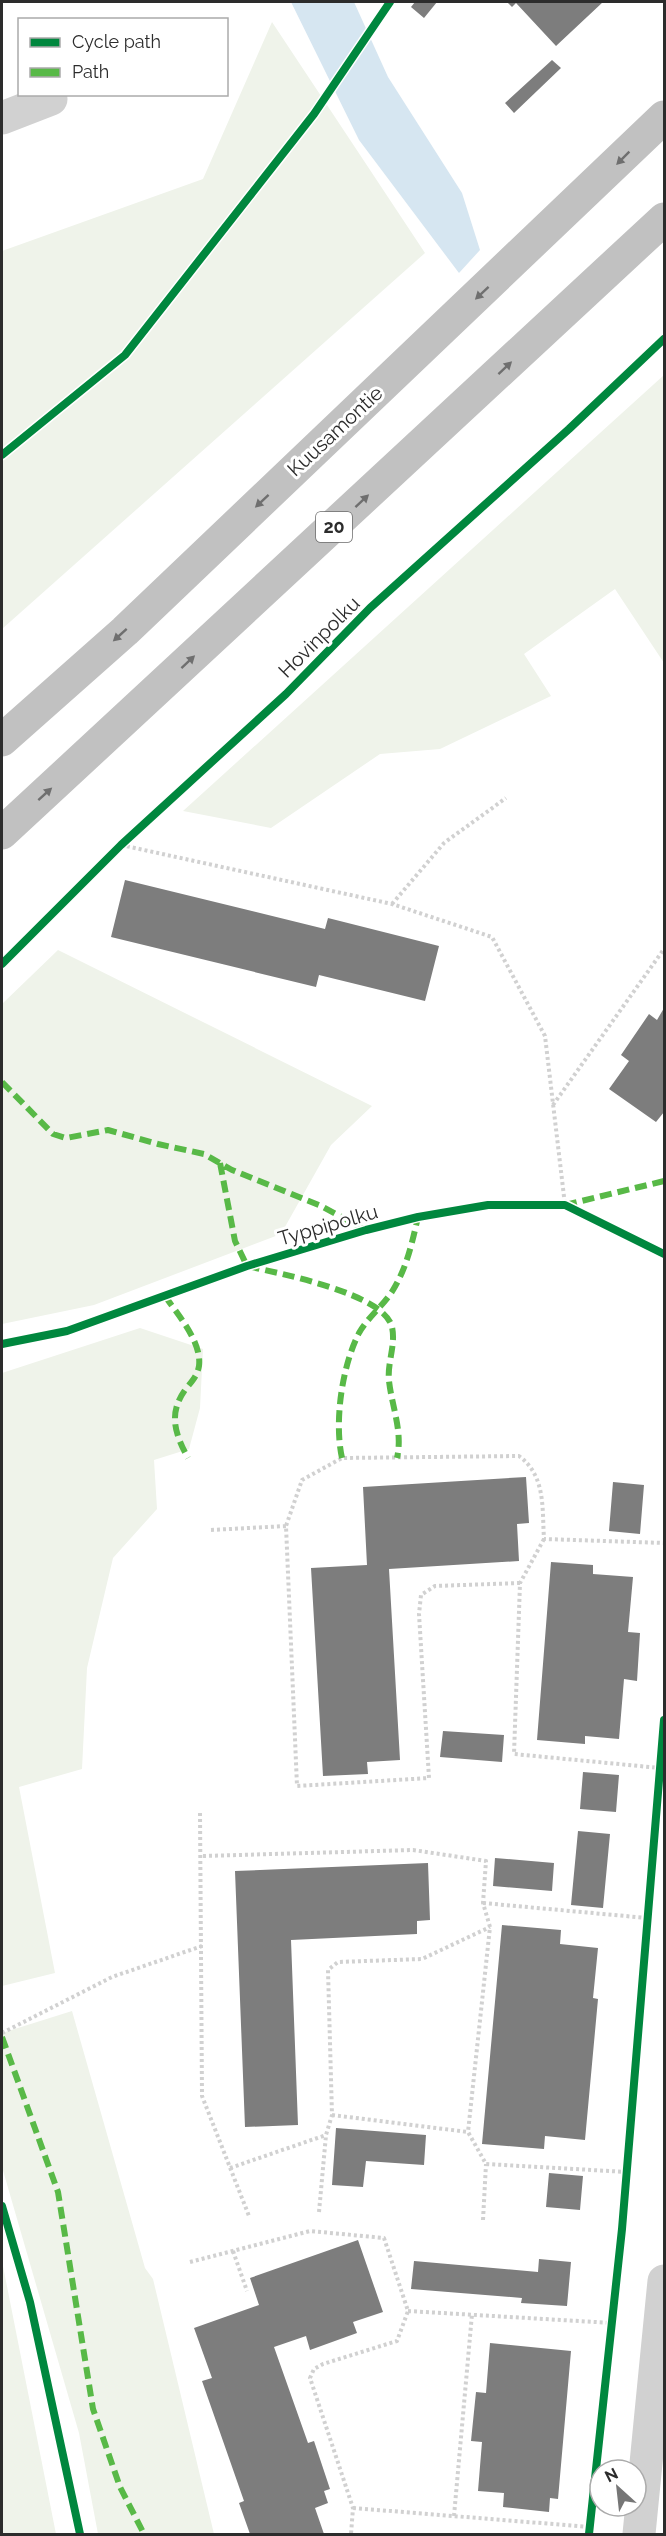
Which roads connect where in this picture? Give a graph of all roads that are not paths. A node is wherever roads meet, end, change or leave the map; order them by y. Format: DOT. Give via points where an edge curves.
graph roads {
  1 [pos="51,99"];
  2 [pos="664,117"];
  3 [pos="2,118"];
  4 [pos="664,219"];
  5 [pos="2,740"];
  6 [pos="2,833"];
  7 [pos="664,2281"];
  8 [pos="639,2535"];
  1 -- 3 [label="street"];
  2 -- 5 [label="highway, Kuusamontie, one-way" via="125,631"];
  6 -- 4 [label="highway, 20, one-way"];
  7 -- 8 [label="street"];
}
